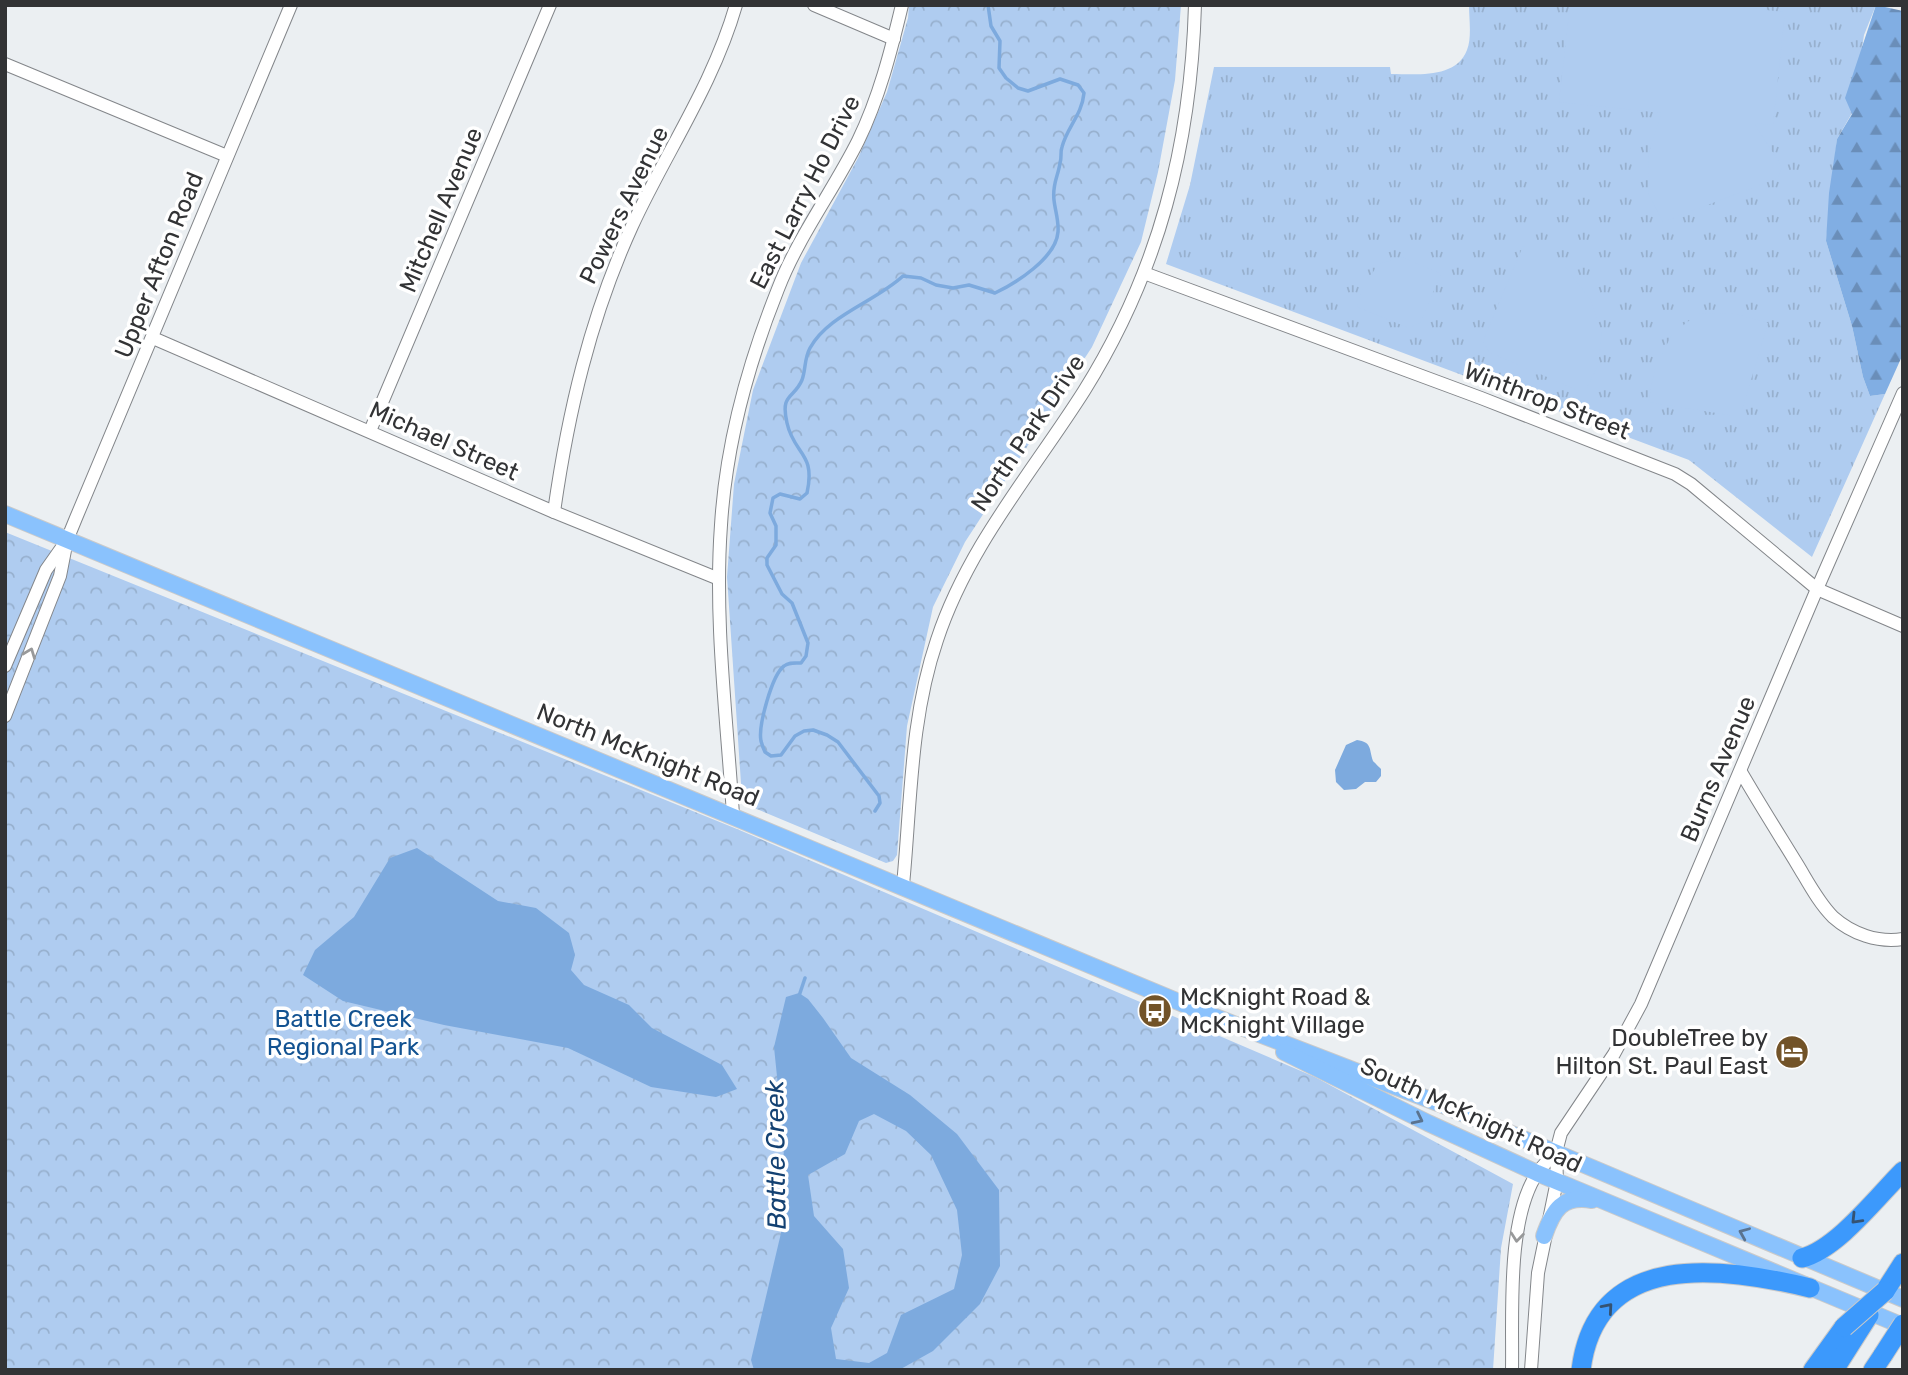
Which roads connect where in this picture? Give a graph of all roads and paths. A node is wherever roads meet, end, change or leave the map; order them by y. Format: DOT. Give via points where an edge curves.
graph roads {
  1 [pos="291,5"];
  2 [pos="550,5"];
  3 [pos="736,5"];
  4 [pos="814,5"];
  5 [pos="902,5"];
  6 [pos="1195,5"];
  7 [pos="894,39"];
  8 [pos="5,64"];
  9 [pos="227,156"];
  10 [pos="1144,274"];
  11 [pos="153,338"];
  12 [pos="1903,393"];
  13 [pos="370,431"];
  14 [pos="554,512"];
  15 [pos="5,514"];
  16 [pos="67,540"];
  17 [pos="719,579"];
  18 [pos="1817,589"];
  19 [pos="1903,626"];
  20 [pos="5,666"];
  21 [pos="5,716"];
  22 [pos="1741,772"];
  23 [pos="733,815"];
  24 [pos="903,885"];
  25 [pos="1903,939"];
  26 [pos="1210,1015"];
  27 [pos="1556,1152"];
  28 [pos="1903,1171"];
  29 [pos="1537,1172"];
  30 [pos="1557,1181"];
  31 [pos="1612,1203"];
  32 [pos="1544,1236"];
  33 [pos="1802,1258"];
  34 [pos="1903,1264"];
  35 [pos="1810,1288"];
  36 [pos="1894,1295"];
  37 [pos="1903,1325"];
  38 [pos="1847,1335"];
  39 [pos="1878,1362"];
  40 [pos="1512,1370"];
  41 [pos="1531,1370"];
  42 [pos="1581,1370"];
  43 [pos="1813,1370"];
  44 [pos="1834,1370"];
  1 -- 9 [label="street, Upper Afton Road"];
  2 -- 13 [label="street, Mitchell Avenue"];
  3 -- 14 [label="street, Powers Avenue" via="696,106 633,224 596,315 570,411"];
  4 -- 7 [label="street"];
  5 -- 7 [label="street, East Larry Ho Drive"];
  6 -- 10 [label="street, North Park Drive" via="1186,126 1171,192"];
  7 -- 17 [label="street, East Larry Ho Drive" via="858,141 801,240 762,331 733,436"];
  8 -- 9 [label="street"];
  9 -- 11 [label="street, Upper Afton Road"];
  10 -- 18 [label="street, Winthrop Street" via="1675,474"];
  10 -- 24 [label="street, North Park Drive" via="1085,389 985,535 937,640 912,759"];
  11 -- 13 [label="street, Michael Street"];
  11 -- 16 [label="street, Upper Afton Road"];
  12 -- 18 [label="street, Burns Avenue"];
  13 -- 14 [label="street, Michael Street"];
  14 -- 17 [label="street, Michael Street"];
  15 -- 16 [label="main road, North McKnight Road"];
  16 -- 20 [label="street, Upper Afton Road" via="46,570"];
  21 -- 16 [label="street, Upper Afton Road, one-way" via="60,576"];
  16 -- 23 [label="main road, North McKnight Road"];
  17 -- 23 [label="street, East Larry Ho Drive"];
  18 -- 19 [label="street, Winthrop Street"];
  18 -- 22 [label="street, Burns Avenue"];
  22 -- 25 [label="street" via="1834,918 1867,936"];
  22 -- 27 [label="street, Burns Avenue" via="1631,1025 1561,1133"];
  23 -- 24 [label="main road, North McKnight Road"];
  24 -- 26 [label="main road, North McKnight Road"];
  26 -- 27 [label="main road, South McKnight Road"];
  26 -- 29 [label="main road, South McKnight Road, one-way" via="1406,1113"];
  27 -- 29 [label="street"];
  27 -- 30 [label="street"];
  33 -- 27 [label="main road, South McKnight Road, one-way"];
  28 -- 33 [label="highway, one-way" via="1828,1245"];
  29 -- 30 [label="main road, South McKnight Road"];
  29 -- 40 [label="street, one-way" via="1519,1222"];
  30 -- 31 [label="main road, South McKnight Road"];
  30 -- 32 [label="street"];
  31 -- 32 [label="main road" via="1581,1198 1569,1201 1551,1215"];
  31 -- 35 [label="main road, South McKnight Road"];
  32 -- 41 [label="street"];
  33 -- 36 [label="main road, South McKnight Road"];
  34 -- 36 [label="highway"];
  35 -- 37 [label="main road, South McKnight Road"];
  42 -- 35 [label="highway, one-way" via="1588,1340 1606,1309 1649,1279 1668,1274 1740,1273"];
  36 -- 38 [label="highway, bridge"];
  37 -- 39 [label="highway, bridge"];
  38 -- 43 [label="highway"];
  38 -- 44 [label="highway"];
}
